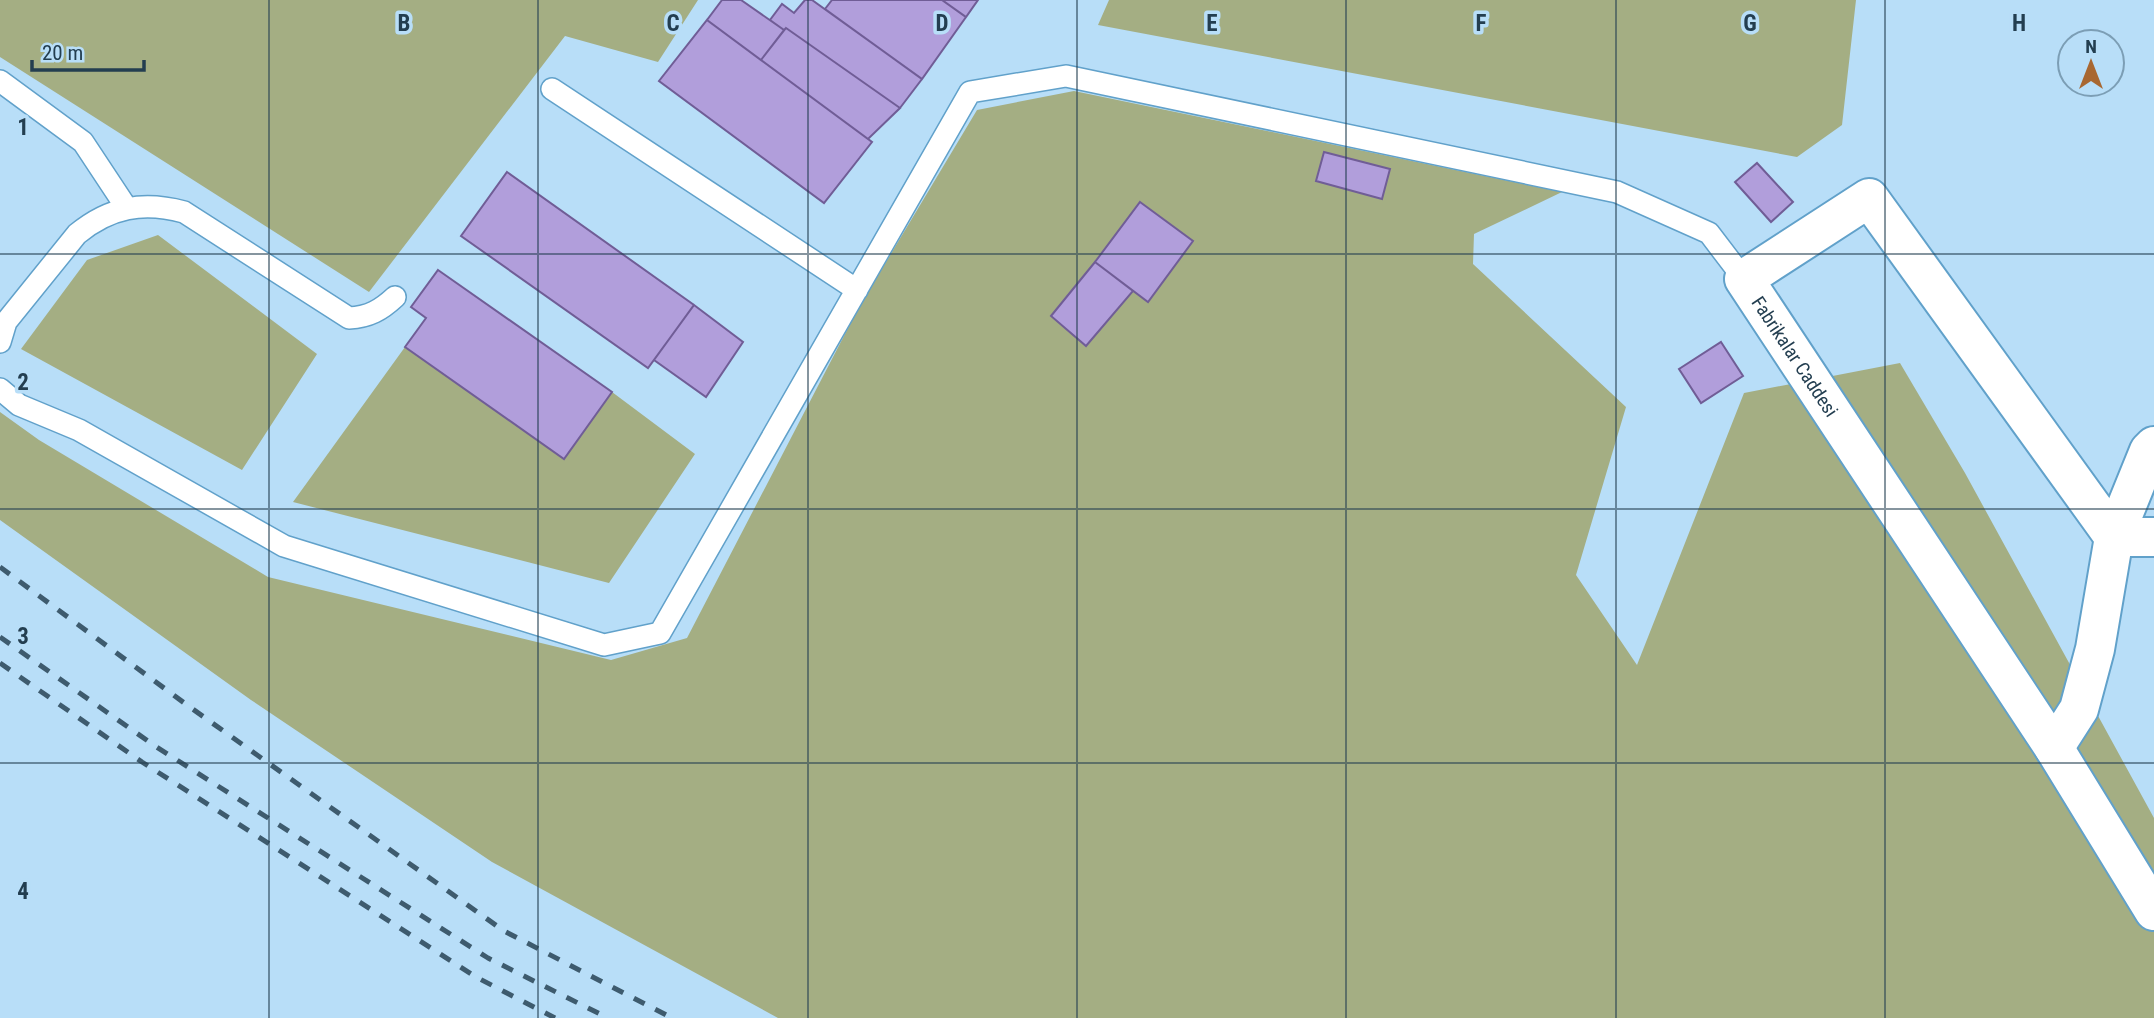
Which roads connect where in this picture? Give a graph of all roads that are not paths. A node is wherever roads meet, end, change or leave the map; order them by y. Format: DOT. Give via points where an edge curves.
graph roads {
  1 [pos="0,80"];
  2 [pos="552,89"];
  3 [pos="126,207"];
  4 [pos="1744,279"];
  5 [pos="857,290"];
  6 [pos="395,297"];
  7 [pos="0,342"];
  8 [pos="0,389"];
  9 [pos="2154,446"];
  10 [pos="2115,537"];
  11 [pos="2154,537"];
  12 [pos="2054,748"];
  13 [pos="2154,911"];
  1 -- 3 [label="lane" via="83,142"];
  2 -- 5 [label="lane"];
  3 -- 6 [label="lane" via="184,212 349,318 370,315"];
  3 -- 7 [label="lane" via="77,234 6,322"];
  4 -- 5 [label="lane" via="1709,233 1617,192 1066,76 970,92"];
  4 -- 10 [label="street, Fabrikalar Caddesi" via="1869,198"];
  4 -- 12 [label="street, Fabrikalar Caddesi"];
  5 -- 8 [label="lane" via="660,633 604,645 284,546 79,430 19,405"];
  9 -- 10 [label="street"];
  10 -- 11 [label="street"];
  10 -- 12 [label="street" via="2079,709"];
  12 -- 13 [label="street, Fabrikalar Caddesi"];
}
